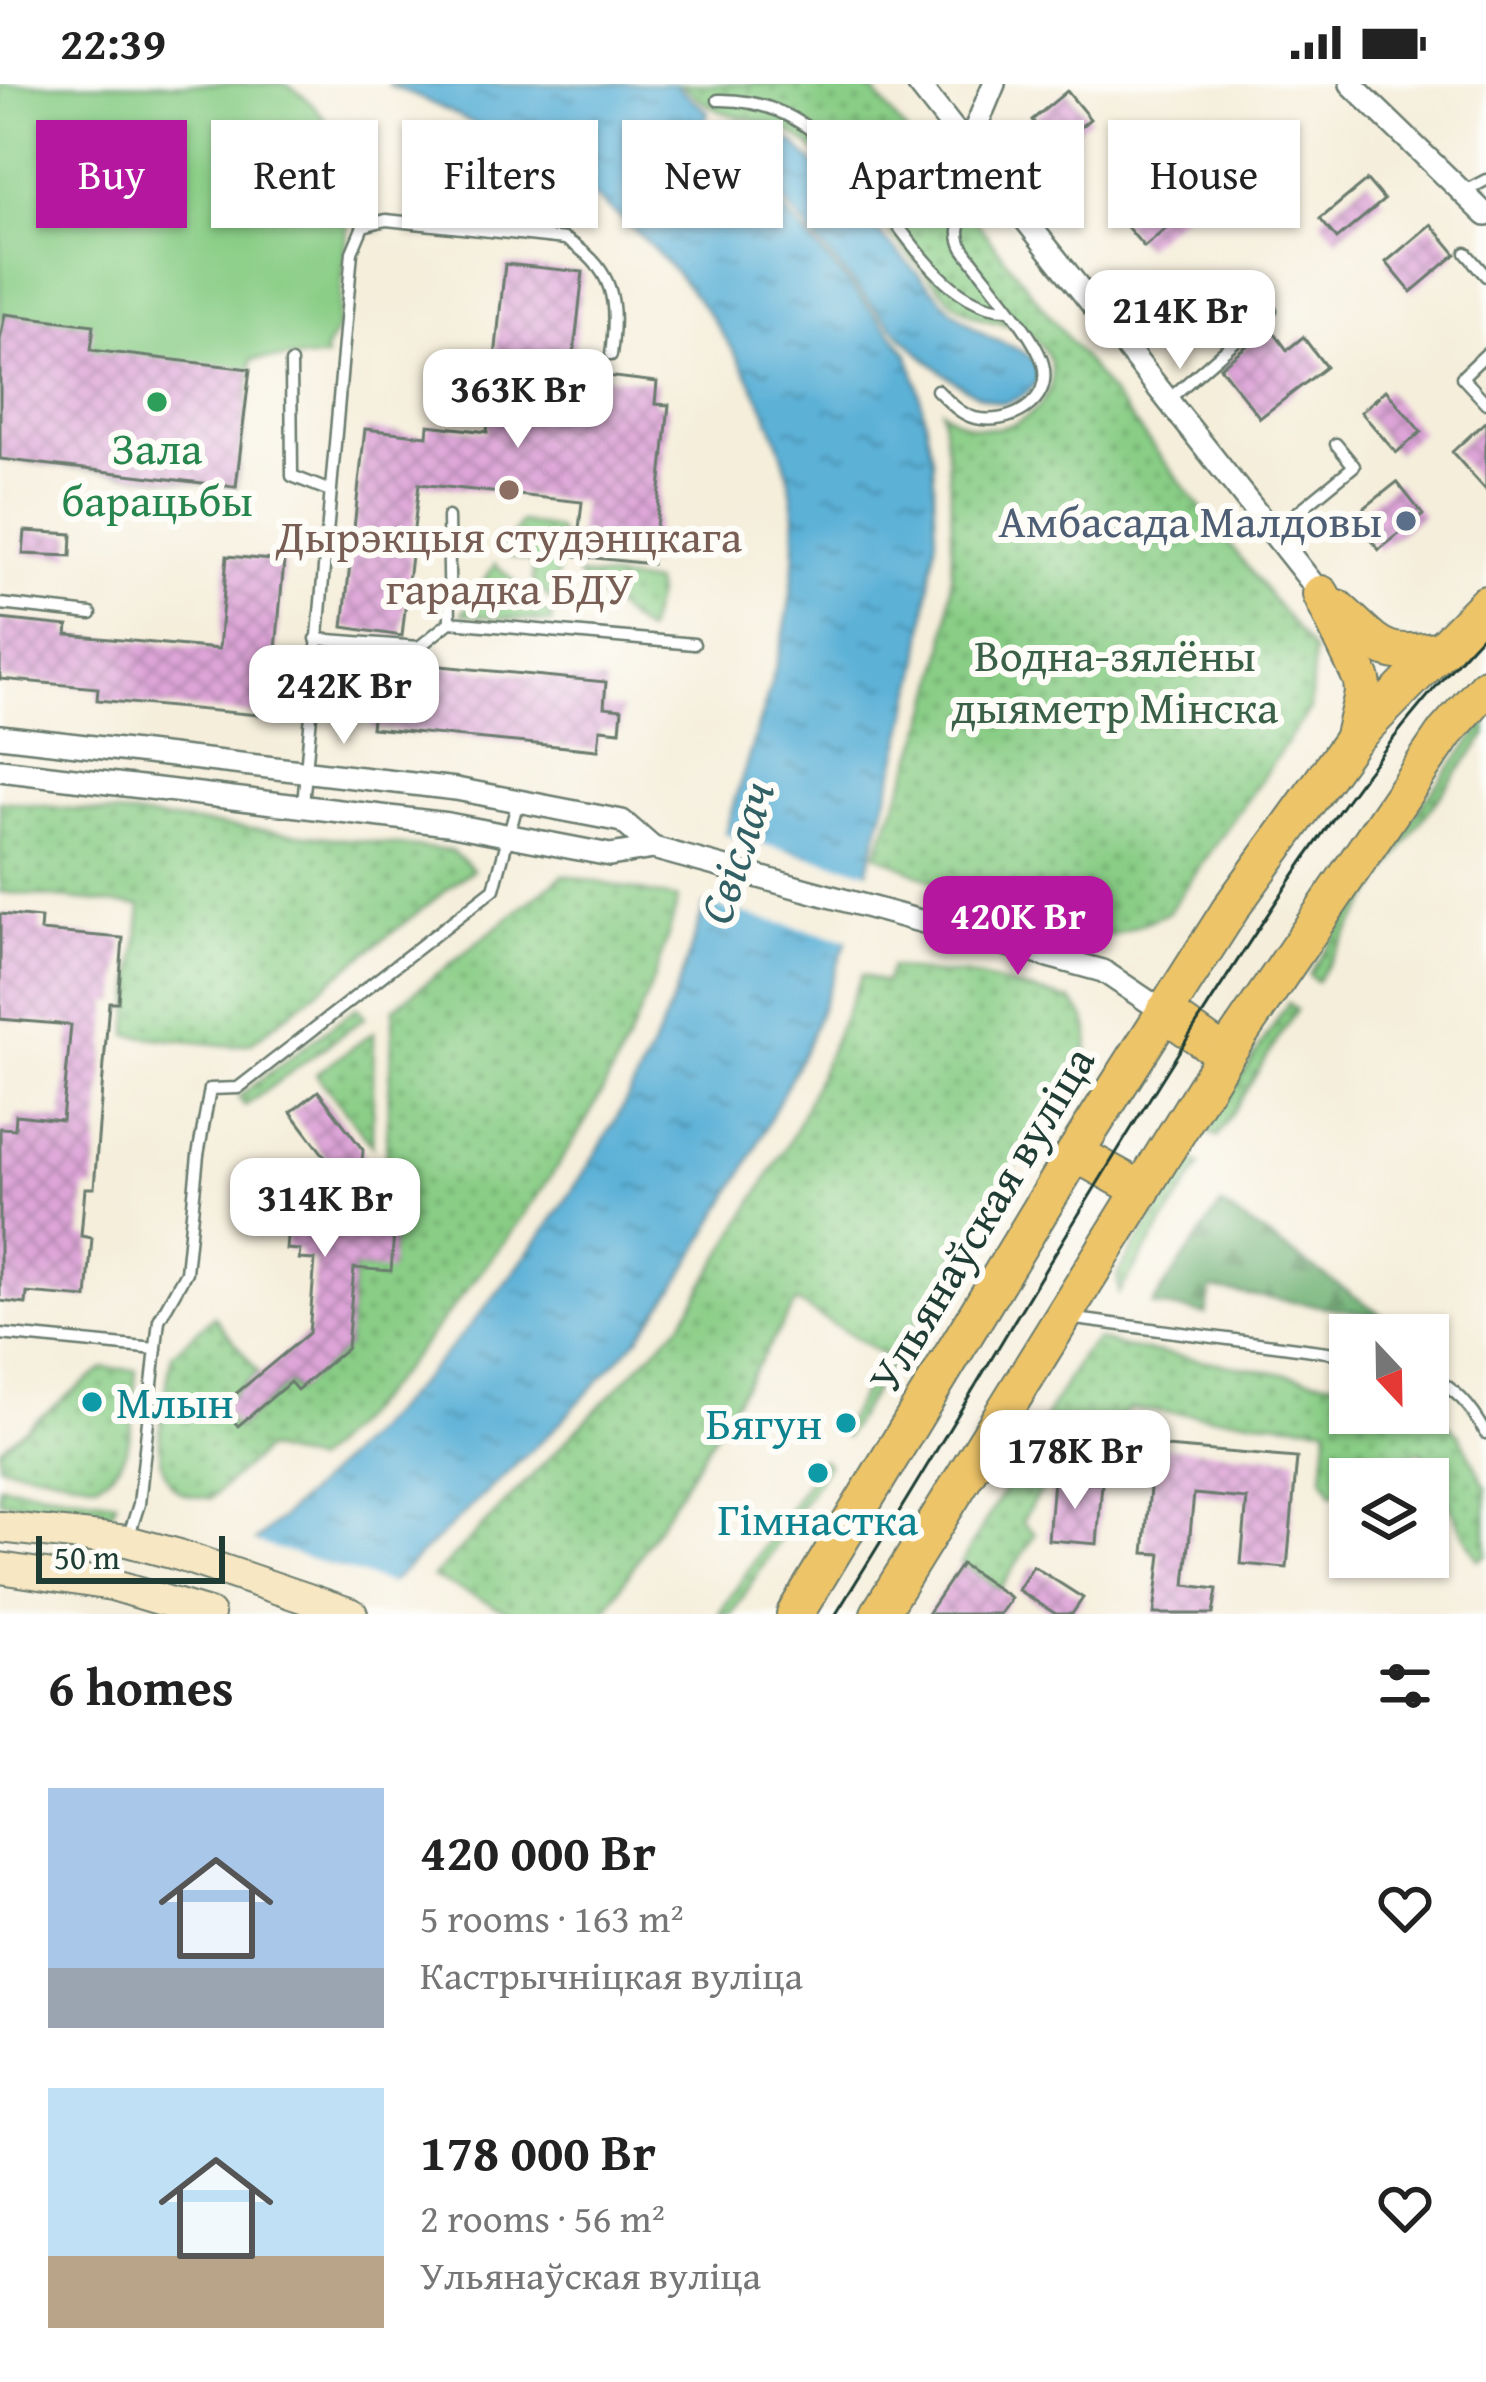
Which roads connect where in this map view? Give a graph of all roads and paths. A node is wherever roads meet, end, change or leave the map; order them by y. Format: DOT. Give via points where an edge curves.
graph roads {
  1 [pos="918,84"];
  2 [pos="994,84"];
  3 [pos="1351,84"];
  4 [pos="718,100"];
  5 [pos="947,120"];
  6 [pos="979,120"];
  7 [pos="1486,180"];
  8 [pos="1465,191"];
  9 [pos="1486,215"];
  10 [pos="957,228"];
  11 [pos="1032,228"];
  12 [pos="1466,253"];
  13 [pos="1486,276"];
  14 [pos="1008,308"];
  15 [pos="1271,310"];
  16 [pos="1486,354"];
  17 [pos="611,355"];
  18 [pos="291,364"];
  19 [pos="937,390"];
  20 [pos="1166,401"];
  21 [pos="1486,403"];
  22 [pos="1336,444"];
  23 [pos="330,490"];
  24 [pos="448,518"];
  25 [pos="1272,533"];
  26 [pos="1321,594"];
  27 [pos="0,604"];
  28 [pos="1486,604"];
  29 [pos="92,614"];
  30 [pos="450,622"];
  31 [pos="316,639"];
  32 [pos="694,644"];
  33 [pos="1443,649"];
  34 [pos="1486,687"];
  35 [pos="0,736"];
  36 [pos="1352,740"];
  37 [pos="0,770"];
  38 [pos="306,771"];
  39 [pos="518,801"];
  40 [pos="304,805"];
  41 [pos="508,835"];
  42 [pos="653,848"];
  43 [pos="1164,1012"];
  44 [pos="1225,1055"];
  45 [pos="1075,1153"];
  46 [pos="1142,1190"];
  47 [pos="1065,1318"];
  48 [pos="0,1334"];
  49 [pos="156,1348"];
  50 [pos="1329,1351"];
  51 [pos="1449,1386"];
  52 [pos="1486,1433"];
  53 [pos="0,1527"];
  54 [pos="127,1541"];
  55 [pos="0,1553"];
  56 [pos="0,1568"];
  57 [pos="209,1614"];
  58 [pos="352,1614"];
  59 [pos="795,1614"];
  60 [pos="879,1614"];
  1 -- 5 [label="street"];
  2 -- 6 [label="street"];
  3 -- 8 [label="street"];
  4 -- 14 [label="lane" via="775,106 811,128 955,289 978,305"];
  7 -- 8 [label="lane"];
  8 -- 9 [label="street"];
  10 -- 14 [label="lane"];
  11 -- 20 [label="street"];
  12 -- 13 [label="lane"];
  14 -- 19 [label="lane" via="1041,357 1037,398 1012,416 977,418"];
  15 -- 20 [label="lane"];
  16 -- 21 [label="lane" via="1462,377"];
  17 -- 23 [label="lane" via="617,310 610,284 565,238 386,220 363,226 352,252"];
  18 -- 23 [label="lane" via="292,476"];
  20 -- 25 [label="street"];
  22 -- 25 [label="lane" via="1354,466"];
  23 -- 31 [label="lane"];
  24 -- 30 [label="lane"];
  25 -- 26 [label="street"];
  26 -- 33 [label="main road" via="1381,649"];
  26 -- 36 [label="main road" via="1362,680"];
  27 -- 29 [label="lane"];
  28 -- 33 [label="main road, Ульянаўская вуліца"];
  30 -- 31 [label="lane" via="419,647"];
  30 -- 32 [label="lane"];
  31 -- 38 [label="lane"];
  33 -- 36 [label="main road, Ульянаўская вуліца"];
  34 -- 44 [label="main road" via="1433,750"];
  35 -- 38 [label="street"];
  36 -- 43 [label="main road, Ульянаўская вуліца"];
  37 -- 40 [label="street"];
  38 -- 39 [label="street"];
  38 -- 40 [label="lane"];
  39 -- 41 [label="lane"];
  39 -- 42 [label="street" via="622,821"];
  40 -- 41 [label="street"];
  41 -- 42 [label="street" via="610,856"];
  41 -- 49 [label="lane" via="494,889 238,1088 210,1089 186,1272 159,1320"];
  42 -- 43 [label="street" via="1103,971"];
  43 -- 44 [label="main road"];
  43 -- 45 [label="main road, Ульянаўская вуліца"];
  44 -- 46 [label="main road"];
  45 -- 46 [label="main road"];
  45 -- 59 [label="main road, Ульянаўская вуліца"];
  46 -- 47 [label="main road"];
  47 -- 50 [label="lane"];
  47 -- 60 [label="main road"];
  48 -- 49 [label="lane"];
  49 -- 54 [label="lane" via="139,1504"];
  51 -- 52 [label="lane"];
  53 -- 54 [label="main road"];
  54 -- 55 [label="main road" via="111,1569"];
  54 -- 58 [label="main road"];
  56 -- 57 [label="main road" via="139,1592"];
}
